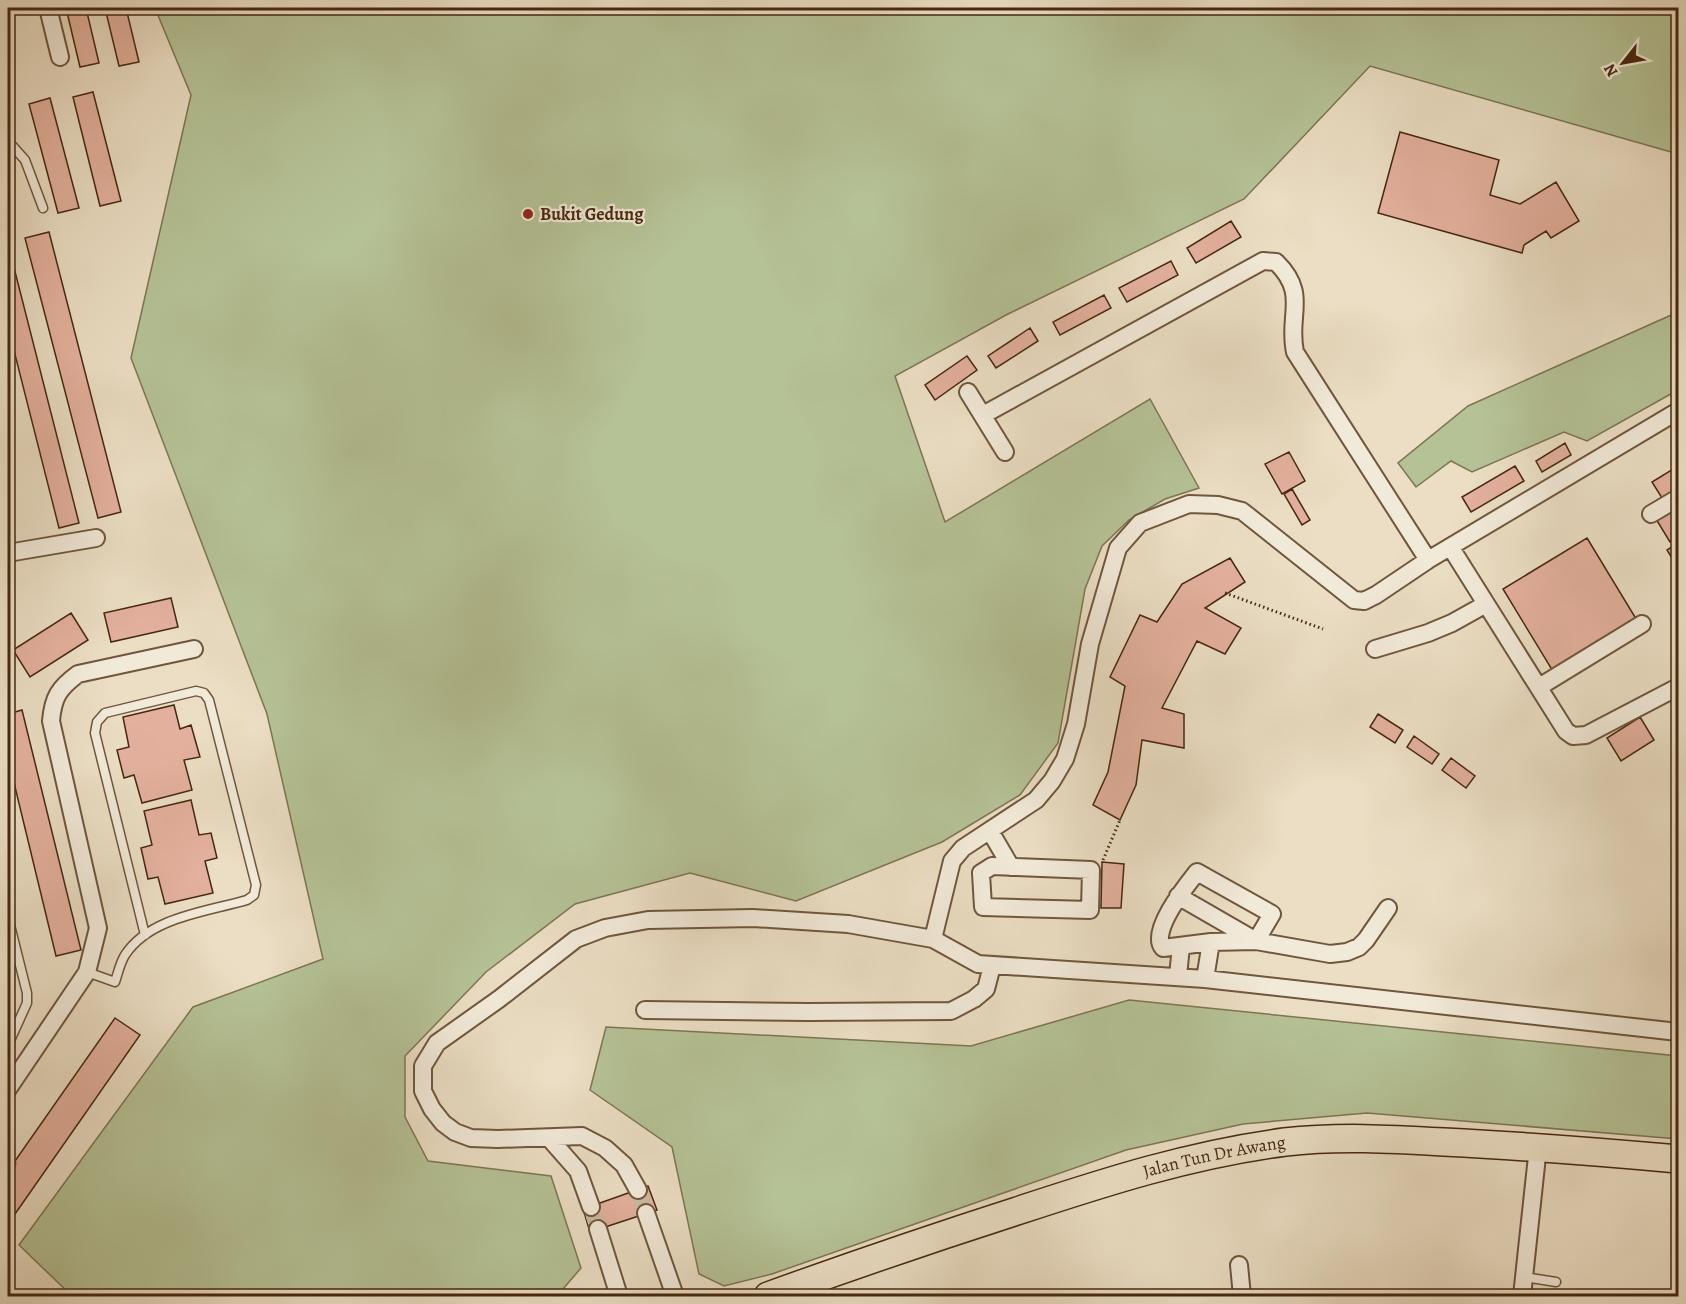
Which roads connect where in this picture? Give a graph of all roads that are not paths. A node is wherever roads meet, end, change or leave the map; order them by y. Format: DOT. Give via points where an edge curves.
graph roads {
  1 [pos="48,8"];
  2 [pos="60,57"];
  3 [pos="8,142"];
  4 [pos="43,208"];
  5 [pos="968,392"];
  6 [pos="1678,411"];
  7 [pos="983,415"];
  8 [pos="1005,452"];
  9 [pos="1678,498"];
  10 [pos="1651,514"];
  11 [pos="96,538"];
  12 [pos="1450,548"];
  13 [pos="8,553"];
  14 [pos="1428,560"];
  15 [pos="1486,604"];
  16 [pos="1642,624"];
  17 [pos="1375,649"];
  18 [pos="194,650"];
  19 [pos="1539,687"];
  20 [pos="1678,687"];
  21 [pos="990,831"];
  22 [pos="1011,867"];
  23 [pos="1178,896"];
  24 [pos="1388,908"];
  25 [pos="8,917"];
  26 [pos="145,935"];
  27 [pos="933,939"];
  28 [pos="1256,941"];
  29 [pos="1210,942"];
  30 [pos="1181,946"];
  31 [pos="992,966"];
  32 [pos="87,972"];
  33 [pos="1178,976"];
  34 [pos="1205,979"];
  35 [pos="645,1010"];
  36 [pos="1678,1032"];
  37 [pos="8,1045"];
  38 [pos="8,1089"];
  39 [pos="549,1138"];
  40 [pos="1538,1147"];
  41 [pos="1678,1159"];
  42 [pos="638,1190"];
  43 [pos="591,1207"];
  44 [pos="646,1213"];
  45 [pos="598,1229"];
  46 [pos="1239,1265"];
  47 [pos="1524,1277"];
  48 [pos="1556,1282"];
  49 [pos="619,1296"];
  50 [pos="675,1296"];
  51 [pos="768,1296"];
  52 [pos="1242,1296"];
  53 [pos="1522,1296"];
  1 -- 2 [label="street"];
  3 -- 4 [label="lane" via="25,160"];
  5 -- 7 [label="street"];
  6 -- 12 [label="street"];
  7 -- 8 [label="street"];
  7 -- 14 [label="street" via="1263,261 1276,262 1295,290 1295,352"];
  9 -- 10 [label="street"];
  11 -- 13 [label="street"];
  12 -- 14 [label="street"];
  12 -- 15 [label="street"];
  14 -- 21 [label="street" via="1364,602 1354,600 1242,511 1189,504 1140,523 1118,548 1090,644 1076,723 1065,759 1036,800"];
  15 -- 17 [label="street" via="1428,633"];
  15 -- 19 [label="street"];
  16 -- 19 [label="street"];
  18 -- 32 [label="street" via="78,674 66,682 52,705 51,721 98,928"];
  19 -- 20 [label="street" via="1566,731 1579,737"];
  21 -- 22 [label="street"];
  21 -- 27 [label="street" via="963,848 952,861"];
  22 -- 22 [label="street" via="992,866 981,873 983,907 1090,910 1091,870"];
  23 -- 28 [label="street"];
  23 -- 28 [label="street" via="1197,872 1272,914"];
  23 -- 30 [label="street" via="1158,938 1163,948"];
  24 -- 28 [label="street" via="1366,940 1347,952 1330,954"];
  25 -- 37 [label="lane" via="27,993 27,1003"];
  26 -- 26 [label="lane" via="168,922 254,895 256,885 209,700 196,691 105,712 97,722 95,733"];
  26 -- 32 [label="lane" via="124,957 115,982"];
  27 -- 31 [label="street" via="978,964"];
  27 -- 39 [label="street" via="848,924 753,918 648,920 605,928 576,939 437,1043 423,1066 423,1091 432,1109 455,1132 471,1138"];
  28 -- 29 [label="street"];
  29 -- 30 [label="street"];
  29 -- 34 [label="street"];
  30 -- 33 [label="street"];
  31 -- 33 [label="street"];
  31 -- 35 [label="street" via="986,989 951,1011"];
  32 -- 38 [label="street"];
  33 -- 34 [label="street"];
  34 -- 36 [label="street"];
  39 -- 42 [label="street" via="582,1136 605,1148 624,1165"];
  39 -- 43 [label="street" via="578,1171"];
  40 -- 41 [label="main road, Jalan Tun Dr Awang"];
  40 -- 47 [label="street"];
  40 -- 51 [label="main road, Jalan Tun Dr Awang" via="1332,1138 1221,1152 1127,1175"];
  44 -- 50 [label="street"];
  45 -- 49 [label="street"];
  46 -- 52 [label="street"];
  47 -- 48 [label="lane"];
  47 -- 53 [label="street"];
}
